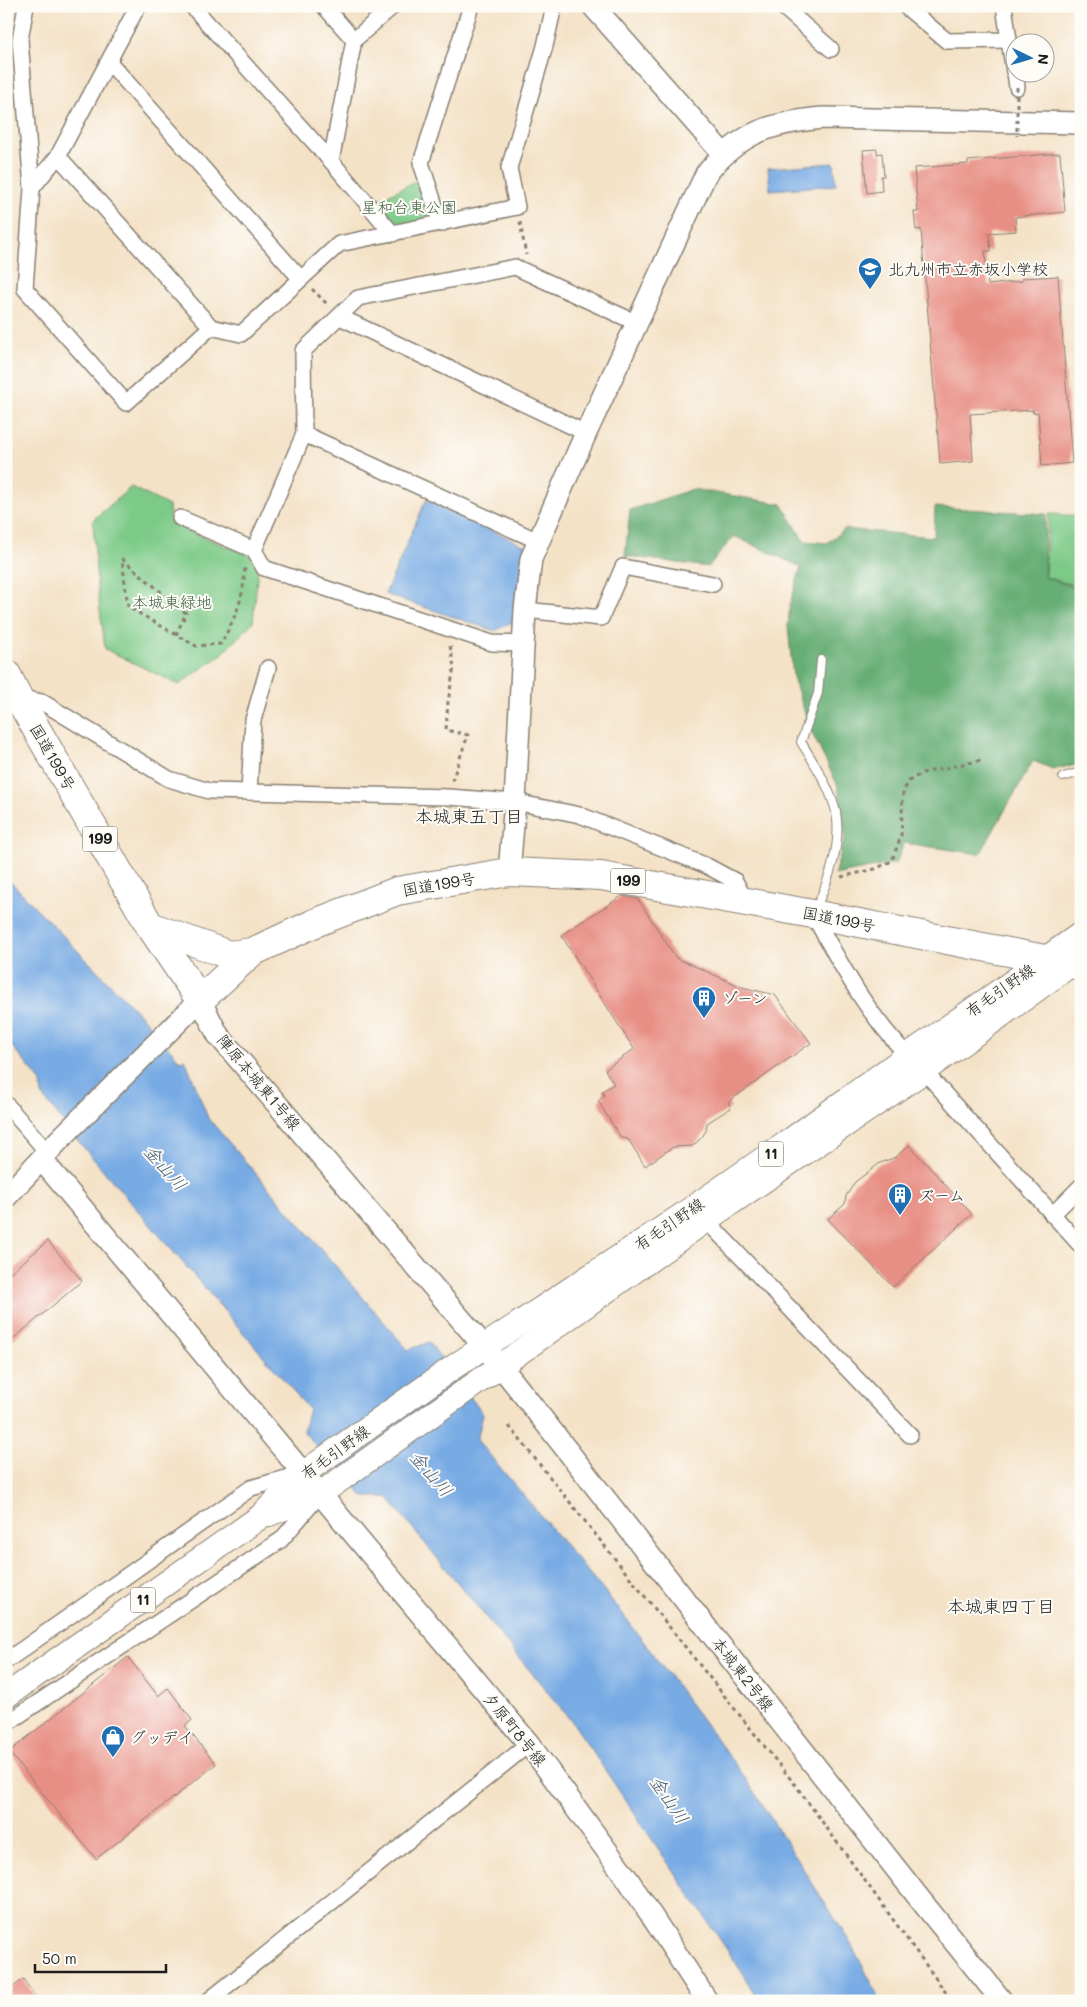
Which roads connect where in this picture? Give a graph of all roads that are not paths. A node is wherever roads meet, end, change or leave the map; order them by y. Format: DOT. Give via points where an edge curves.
graph roads {
  1 [pos="26,6"];
  2 [pos="138,6"];
  3 [pos="192,6"];
  4 [pos="324,6"];
  5 [pos="393,6"];
  6 [pos="470,6"];
  7 [pos="554,6"];
  8 [pos="593,6"];
  9 [pos="782,6"];
  10 [pos="905,6"];
  11 [pos="1004,6"];
  12 [pos="1009,32"];
  13 [pos="354,40"];
  14 [pos="1004,40"];
  15 [pos="831,49"];
  16 [pos="109,62"];
  17 [pos="1081,123"];
  18 [pos="722,154"];
  19 [pos="58,156"];
  20 [pos="331,161"];
  21 [pos="32,188"];
  22 [pos="441,224"];
  23 [pos="393,234"];
  24 [pos="300,278"];
  25 [pos="340,317"];
  26 [pos="637,323"];
  27 [pos="211,327"];
  28 [pos="586,433"];
  29 [pos="304,434"];
  30 [pos="180,518"];
  31 [pos="538,541"];
  32 [pos="256,554"];
  33 [pos="714,584"];
  34 [pos="525,610"];
  35 [pos="523,644"];
  36 [pos="821,660"];
  37 [pos="268,668"];
  38 [pos="12,685"];
  39 [pos="1081,772"];
  40 [pos="1062,777"];
  41 [pos="249,792"];
  42 [pos="515,802"];
  43 [pos="509,872"];
  44 [pos="746,902"];
  45 [pos="813,914"];
  46 [pos="150,926"];
  47 [pos="1081,934"];
  48 [pos="252,952"];
  49 [pos="1044,959"];
  50 [pos="1078,962"];
  51 [pos="200,1000"];
  52 [pos="915,1063"];
  53 [pos="6,1104"];
  54 [pos="50,1151"];
  55 [pos="1081,1186"];
  56 [pos="6,1197"];
  57 [pos="1052,1215"];
  58 [pos="706,1220"];
  59 [pos="1081,1246"];
  60 [pos="485,1347"];
  61 [pos="500,1365"];
  62 [pos="910,1435"];
  63 [pos="311,1468"];
  64 [pos="327,1489"];
  65 [pos="260,1517"];
  66 [pos="6,1660"];
  67 [pos="6,1696"];
  68 [pos="6,1724"];
  69 [pos="529,1744"];
  70 [pos="208,2001"];
  71 [pos="707,2001"];
  72 [pos="1002,2001"];
  1 -- 21 [label="street" via="20,40"];
  2 -- 16 [label="street"];
  3 -- 20 [label="street"];
  4 -- 13 [label="street"];
  5 -- 13 [label="street"];
  6 -- 22 [label="street" via="421,164"];
  7 -- 22 [label="street" via="509,168 517,207"];
  8 -- 18 [label="street"];
  9 -- 15 [label="street"];
  10 -- 14 [label="street" via="947,41"];
  11 -- 12 [label="street"];
  13 -- 20 [label="street"];
  16 -- 19 [label="street"];
  16 -- 24 [label="street"];
  17 -- 18 [label="street" via="823,118 768,127"];
  18 -- 26 [label="street" via="706,174"];
  19 -- 21 [label="street"];
  19 -- 27 [label="street"];
  20 -- 23 [label="street"];
  21 -- 27 [label="street" via="25,289 126,403"];
  22 -- 23 [label="street"];
  23 -- 24 [label="street" via="339,244"];
  24 -- 27 [label="street" via="241,334"];
  25 -- 26 [label="street" via="358,298 515,267"];
  25 -- 28 [label="street"];
  25 -- 29 [label="street" via="303,351"];
  26 -- 28 [label="street"];
  28 -- 31 [label="street"];
  29 -- 31 [label="street"];
  29 -- 32 [label="street"];
  30 -- 32 [label="street"];
  31 -- 34 [label="street" via="531,559"];
  32 -- 35 [label="street" via="264,568 492,643"];
  33 -- 34 [label="street" via="623,568 601,618"];
  34 -- 35 [label="street"];
  35 -- 42 [label="street"];
  36 -- 45 [label="lane" via="818,693 801,742 821,774 836,811 836,836 829,880"];
  37 -- 41 [label="street" via="253,720"];
  38 -- 41 [label="street" via="169,779 209,791"];
  38 -- 46 [label="highway, 国道199号 / 199"];
  39 -- 40 [label="lane"];
  41 -- 42 [label="street"];
  42 -- 43 [label="street"];
  42 -- 44 [label="street" via="580,815 707,866 735,881"];
  43 -- 44 [label="highway, 国道199号 / 199" via="601,876"];
  43 -- 48 [label="highway, 国道199号 / 199" via="397,891"];
  44 -- 45 [label="highway, 国道199号 / 199"];
  45 -- 49 [label="highway, 国道199号 / 199"];
  45 -- 52 [label="street" via="843,970 876,1021"];
  46 -- 48 [label="highway, 199" via="229,955"];
  46 -- 51 [label="highway, 国道199号 / 199"];
  47 -- 49 [label="main road, 有毛引野線 / 11"];
  48 -- 51 [label="highway, 国道199号 / 199"];
  49 -- 50 [label="highway, 国道199号 / 199"];
  49 -- 52 [label="main road, 有毛引野線 / 11"];
  50 -- 52 [label="main road, 有毛引野線 / 11"];
  51 -- 54 [label="street"];
  51 -- 60 [label="street, 陣原本城東1号線" via="218,1035"];
  52 -- 57 [label="street"];
  52 -- 58 [label="main road, 有毛引野線 / 11"];
  52 -- 60 [label="main road, 有毛引野線 / 11" via="788,1142"];
  53 -- 54 [label="street"];
  54 -- 56 [label="street"];
  54 -- 63 [label="street, 夕原町8号線"];
  55 -- 57 [label="street"];
  57 -- 59 [label="street"];
  58 -- 61 [label="main road, 有毛引野線 / 11"];
  58 -- 62 [label="street"];
  60 -- 61 [label="street, 本城東2号線"];
  60 -- 63 [label="main road, 有毛引野線 / 11"];
  61 -- 64 [label="main road, 有毛引野線 / 11"];
  61 -- 72 [label="street, 本城東2号線"];
  63 -- 64 [label="street, 夕原町8号線"];
  63 -- 65 [label="main road, 有毛引野線 / 11"];
  63 -- 66 [label="street" via="251,1488"];
  64 -- 65 [label="main road, 有毛引野線 / 11"];
  64 -- 68 [label="street" via="281,1540"];
  64 -- 69 [label="street, 夕原町8号線"];
  65 -- 67 [label="main road, 有毛引野線 / 11"];
  69 -- 70 [label="street"];
  69 -- 71 [label="street, 夕原町8号線" via="629,1881"];
}
